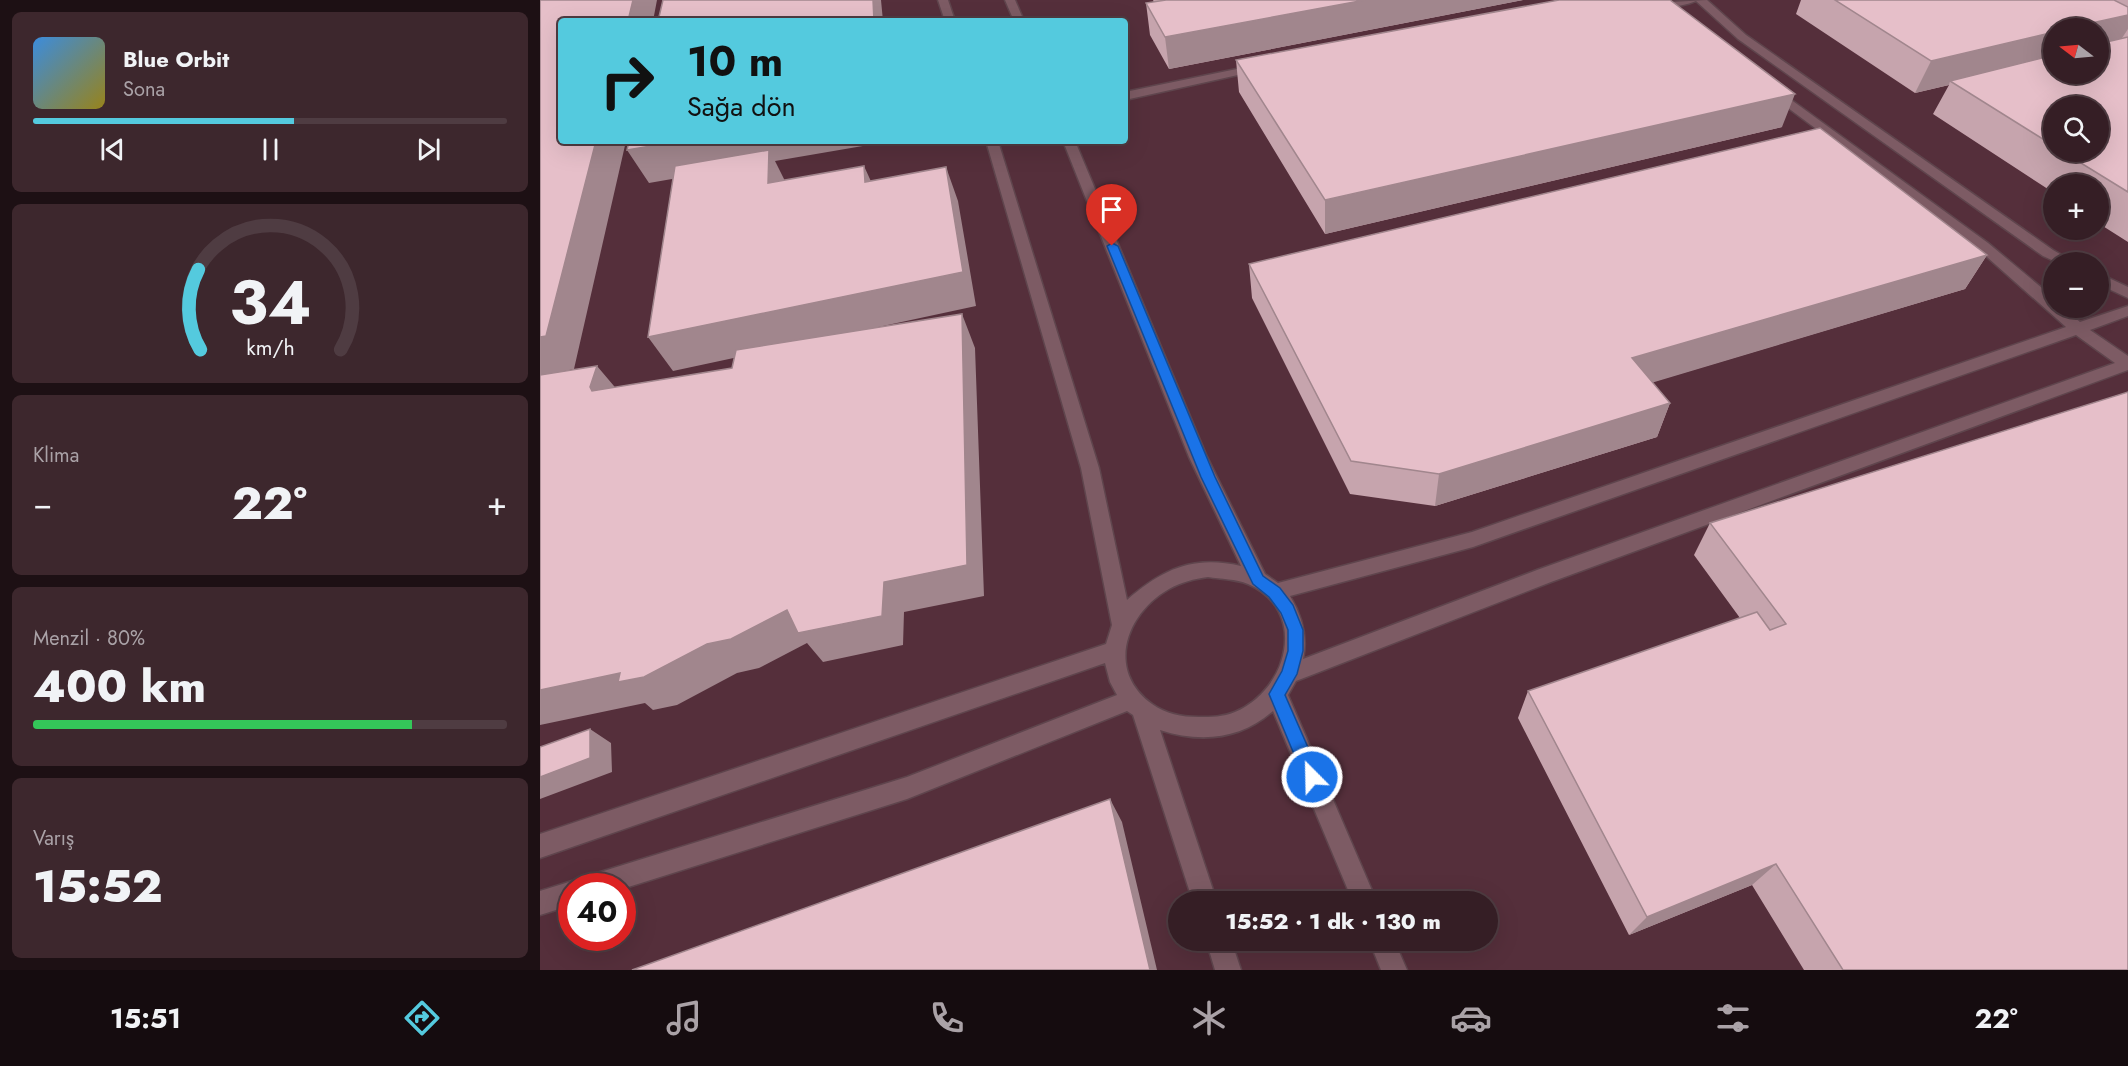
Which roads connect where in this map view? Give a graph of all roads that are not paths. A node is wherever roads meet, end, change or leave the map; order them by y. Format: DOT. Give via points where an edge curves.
graph roads {
  1 [pos="943,0"];
  2 [pos="1010,0"];
  3 [pos="1692,0"];
  4 [pos="1701,0"];
  5 [pos="1635,4"];
  6 [pos="1655,4"];
  7 [pos="1673,16"];
  8 [pos="949,18"];
  9 [pos="1018,18"];
  10 [pos="1277,64"];
  11 [pos="1758,80"];
  12 [pos="1128,95"];
  13 [pos="993,144"];
  14 [pos="1070,144"];
  15 [pos="2047,252"];
  16 [pos="2109,284"];
  17 [pos="2128,293"];
  18 [pos="2043,298"];
  19 [pos="2128,311"];
  20 [pos="2066,318"];
  21 [pos="2077,328"];
  22 [pos="2128,364"];
  23 [pos="1266,586"];
  24 [pos="1122,624"];
  25 [pos="1114,651"];
  26 [pos="1289,674"];
  27 [pos="1277,694"];
  28 [pos="1136,707"];
  29 [pos="540,846"];
  30 [pos="636,873"];
  31 [pos="1201,891"];
  32 [pos="1360,891"];
  33 [pos="558,897"];
  34 [pos="540,903"];
  35 [pos="1222,951"];
  36 [pos="1386,951"];
  37 [pos="1228,970"];
  38 [pos="1394,970"];
  1 -- 8 [label="street"];
  2 -- 9 [label="street"];
  3 -- 6 [label="street" via="1683,4"];
  4 -- 15 [label="street" via="1742,37"];
  5 -- 6 [label="street"];
  6 -- 7 [label="street"];
  10 -- 12 [label="street"];
  11 -- 18 [label="street" via="1983,246"];
  13 -- 24 [label="street" via="1090,468"];
  14 -- 23 [label="street" via="1198,457"];
  16 -- 17 [label="street"];
  19 -- 21 [label="street"];
  20 -- 21 [label="street"];
  21 -- 22 [label="street"];
  21 -- 23 [label="street" via="1473,539"];
  22 -- 26 [label="street" via="1544,576"];
  23 -- 24 [label="street" via="1234,571 1208,569 1182,574 1157,586 1137,602"];
  23 -- 26 [label="street" via="1288,610 1295,630 1296,651"];
  24 -- 25 [label="street"];
  25 -- 28 [label="street" via="1117,677"];
  25 -- 29 [label="street"];
  26 -- 27 [label="street"];
  27 -- 28 [label="street" via="1255,713 1227,726 1197,730 1168,726"];
  27 -- 32 [label="street"];
  28 -- 30 [label="street" via="907,788"];
  28 -- 31 [label="street"];
  33 -- 34 [label="street"];
  35 -- 37 [label="street"];
  36 -- 38 [label="street"];
}
